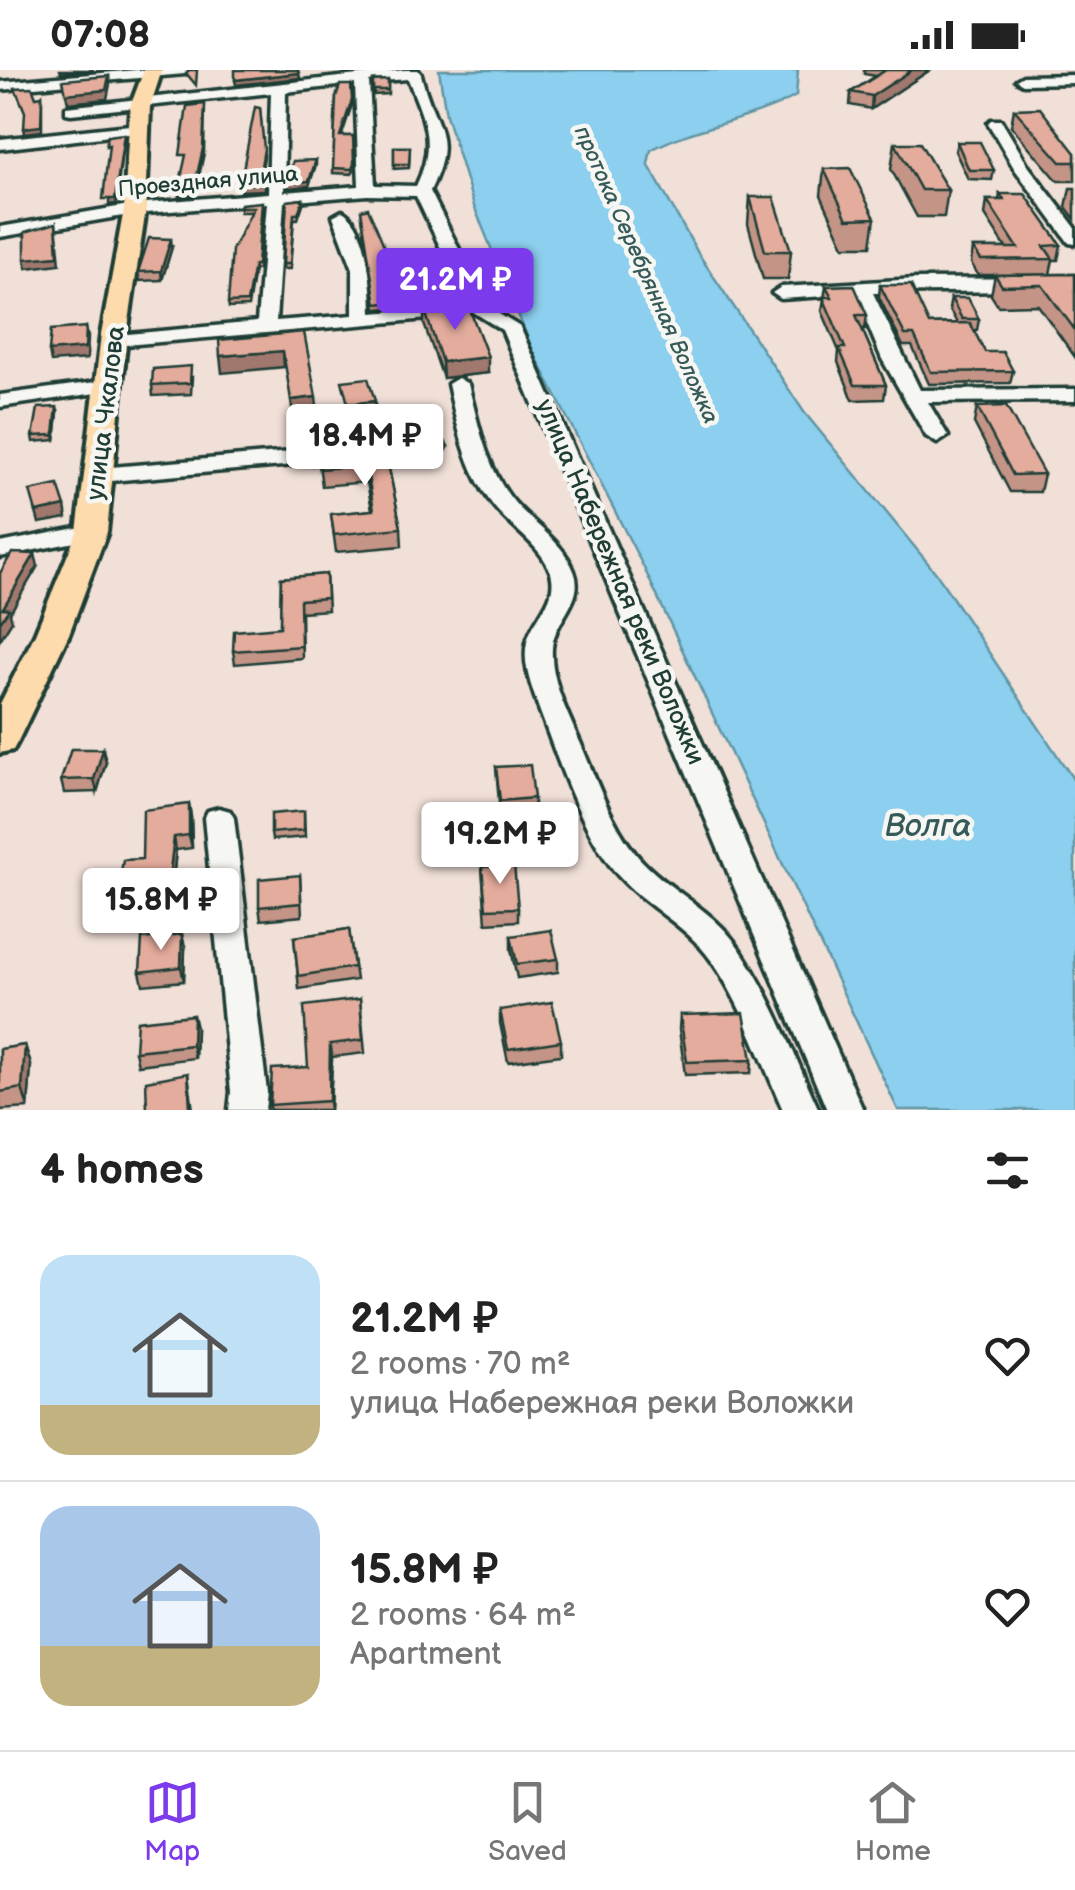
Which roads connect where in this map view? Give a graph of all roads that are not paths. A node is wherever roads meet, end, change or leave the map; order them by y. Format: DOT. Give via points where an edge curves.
graph roads {
  1 [pos="152,70"];
  2 [pos="185,70"];
  3 [pos="412,72"];
  4 [pos="362,78"];
  5 [pos="1075,79"];
  6 [pos="1023,80"];
  7 [pos="0,86"];
  8 [pos="279,86"];
  9 [pos="70,110"];
  10 [pos="139,118"];
  11 [pos="996,123"];
  12 [pos="0,144"];
  13 [pos="368,190"];
  14 [pos="422,191"];
  15 [pos="273,199"];
  16 [pos="135,209"];
  17 [pos="342,216"];
  18 [pos="0,232"];
  19 [pos="1075,239"];
  20 [pos="1075,284"];
  21 [pos="861,287"];
  22 [pos="781,293"];
  23 [pos="511,308"];
  24 [pos="480,310"];
  25 [pos="363,321"];
  26 [pos="266,330"];
  27 [pos="114,340"];
  28 [pos="458,384"];
  29 [pos="110,386"];
  30 [pos="1075,395"];
  31 [pos="913,396"];
  32 [pos="0,401"];
  33 [pos="937,436"];
  34 [pos="435,448"];
  35 [pos="98,474"];
  36 [pos="92,532"];
  37 [pos="0,550"];
  38 [pos="0,740"];
  39 [pos="219,818"];
  40 [pos="247,1110"];
  41 [pos="801,1110"];
  42 [pos="845,1110"];
  1 -- 2 [label="street"];
  1 -- 7 [label="street"];
  1 -- 10 [label="main road, улица Чкалова"];
  3 -- 4 [label="street"];
  3 -- 14 [label="street" via="435,129 436,162"];
  4 -- 8 [label="street"];
  4 -- 13 [label="street"];
  5 -- 6 [label="street"];
  8 -- 10 [label="street"];
  8 -- 15 [label="street"];
  9 -- 10 [label="street"];
  10 -- 12 [label="street"];
  10 -- 16 [label="main road, улица Чкалова"];
  11 -- 19 [label="street"];
  13 -- 14 [label="street, Проездная улица"];
  13 -- 15 [label="street, Проездная улица"];
  14 -- 24 [label="street, улица Набережная реки Воложки"];
  15 -- 16 [label="street, Проездная улица"];
  15 -- 26 [label="street"];
  16 -- 18 [label="street, Проездная улица"];
  16 -- 27 [label="main road, улица Чкалова"];
  17 -- 25 [label="street" via="362,269"];
  20 -- 21 [label="street"];
  21 -- 22 [label="street"];
  21 -- 31 [label="street"];
  23 -- 24 [label="street"];
  24 -- 25 [label="street"];
  24 -- 42 [label="street, улица Набережная реки Воложки" via="510,327"];
  25 -- 26 [label="street"];
  26 -- 27 [label="street"];
  27 -- 29 [label="main road, улица Чкалова"];
  28 -- 41 [label="street" via="498,497 565,576 562,602 538,646 565,739 624,862 710,935 728,960"];
  29 -- 32 [label="street"];
  29 -- 35 [label="main road, улица Чкалова"];
  30 -- 31 [label="street"];
  31 -- 33 [label="street"];
  34 -- 35 [label="street"];
  35 -- 36 [label="main road, улица Чкалова"];
  36 -- 37 [label="street"];
  36 -- 38 [label="main road, улица Чкалова"];
  39 -- 40 [label="street"];
}
